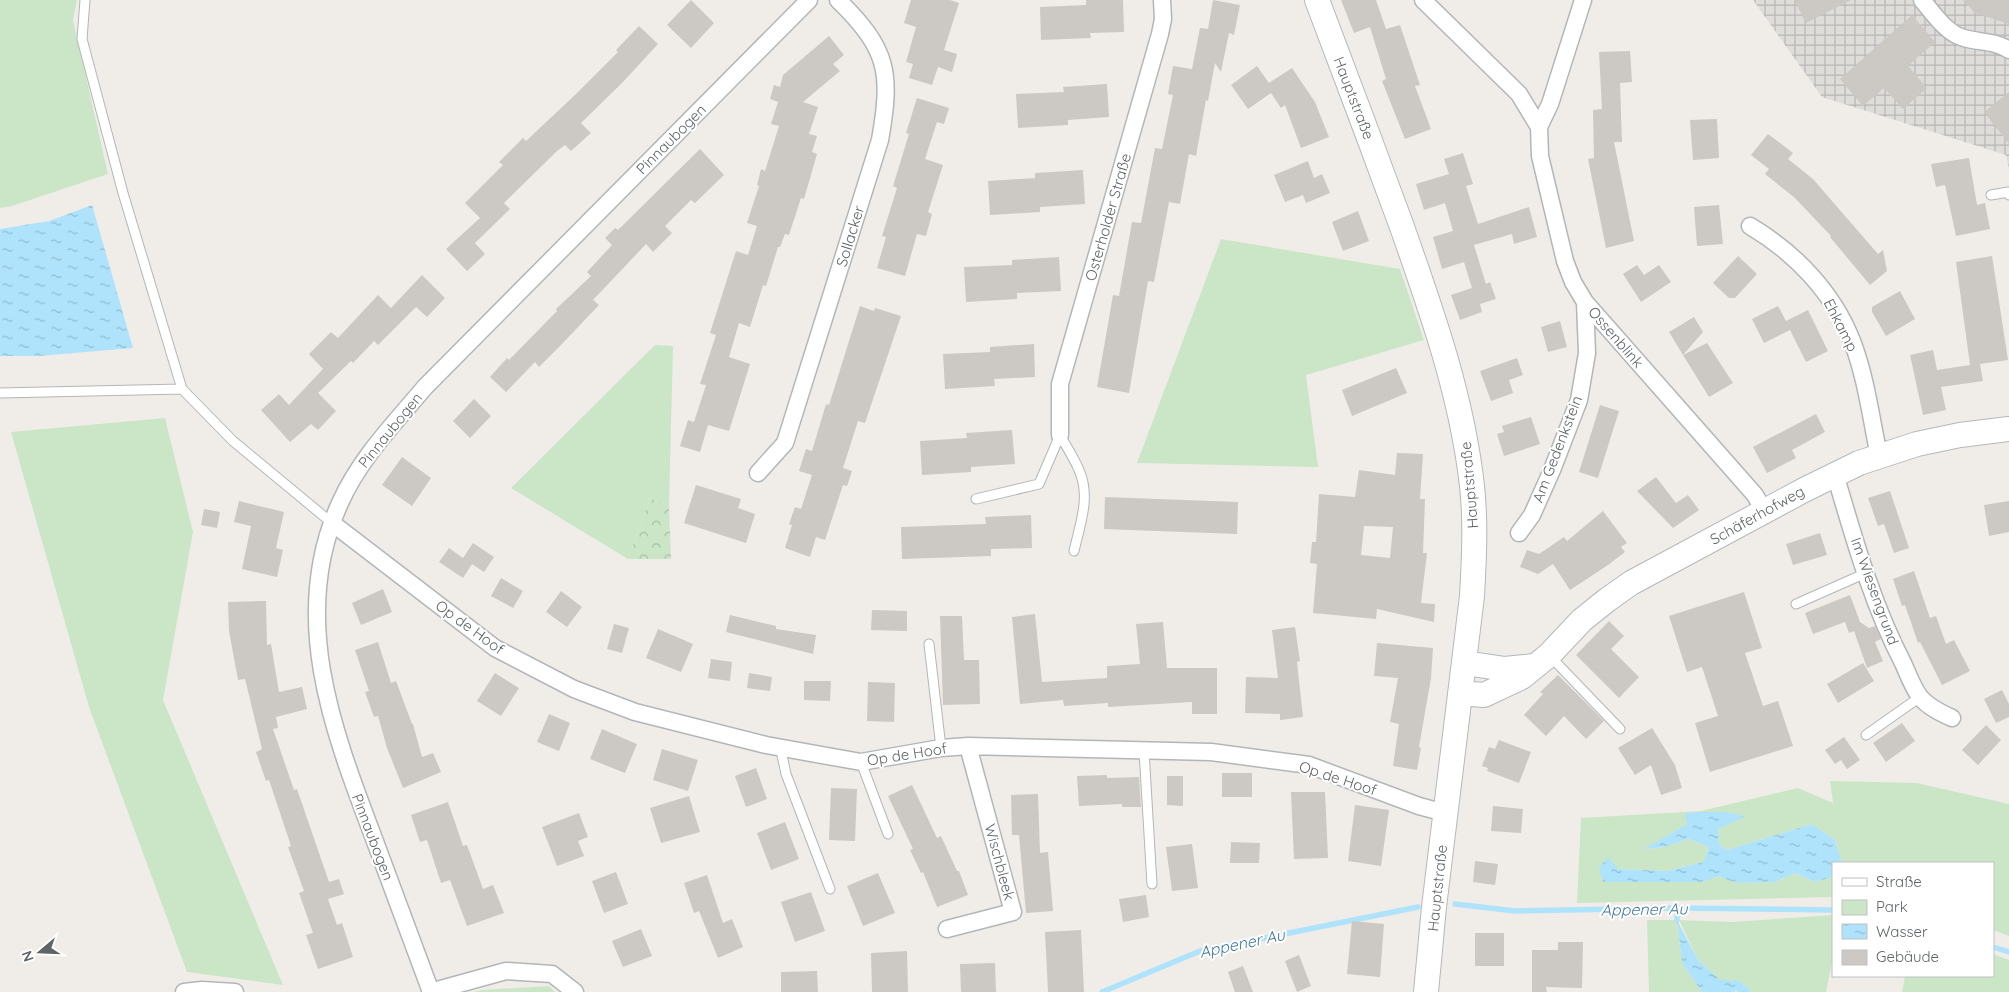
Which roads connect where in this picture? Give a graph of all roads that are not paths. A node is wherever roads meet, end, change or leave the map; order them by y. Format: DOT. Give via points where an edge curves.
graph roads {
  1 [pos="84,0"];
  2 [pos="809,0"];
  3 [pos="838,0"];
  4 [pos="1162,0"];
  5 [pos="1317,0"];
  6 [pos="1423,0"];
  7 [pos="1583,0"];
  8 [pos="1922,0"];
  9 [pos="2009,50"];
  10 [pos="1539,127"];
  11 [pos="1991,195"];
  12 [pos="2009,195"];
  13 [pos="1750,226"];
  14 [pos="1585,302"];
  15 [pos="182,389"];
  16 [pos="0,393"];
  17 [pos="2009,429"];
  18 [pos="1060,435"];
  19 [pos="1880,456"];
  20 [pos="758,473"];
  21 [pos="1835,474"];
  22 [pos="976,499"];
  23 [pos="1764,511"];
  24 [pos="332,524"];
  25 [pos="1519,533"];
  26 [pos="1074,551"];
  27 [pos="1866,573"];
  28 [pos="1796,604"];
  29 [pos="930,644"];
  30 [pos="1543,661"];
  31 [pos="1465,663"];
  32 [pos="1461,693"];
  33 [pos="1920,697"];
  34 [pos="1952,718"];
  35 [pos="1620,729"];
  36 [pos="1866,735"];
  37 [pos="780,746"];
  38 [pos="968,746"];
  39 [pos="940,748"];
  40 [pos="1144,751"];
  41 [pos="861,762"];
  42 [pos="1445,813"];
  43 [pos="888,834"];
  44 [pos="1152,884"];
  45 [pos="830,889"];
  46 [pos="947,929"];
  47 [pos="184,992"];
  48 [pos="236,992"];
  49 [pos="431,992"];
  50 [pos="575,992"];
  51 [pos="1426,992"];
  1 -- 15 [label="lane" via="82,39 123,193"];
  2 -- 24 [label="street, Pinnaubogen" via="425,387 356,472"];
  3 -- 20 [label="street, Sollacker" via="869,34 883,64 886,104 880,140 785,443"];
  4 -- 18 [label="street, Osterholder Straße" via="1160,34 1060,384"];
  5 -- 31 [label="main road, Hauptstraße" via="1423,285 1453,383 1465,436 1473,500 1474,554"];
  6 -- 10 [label="street, Ossenblink" via="1519,94"];
  7 -- 10 [label="street, Ossenblink" via="1550,104"];
  8 -- 9 [label="street" via="1951,32 1963,38 1992,42"];
  10 -- 14 [label="street, Ossenblink" via="1540,156 1565,261"];
  11 -- 12 [label="lane" via="2008,192"];
  13 -- 19 [label="street, Ehkamp" via="1771,238 1806,271 1826,294 1840,318 1852,340 1860,366"];
  14 -- 23 [label="street, Ossenblink" via="1755,496"];
  14 -- 25 [label="street, Am Gedenkstein" via="1587,353 1578,400 1552,470 1536,506"];
  15 -- 16 [label="lane"];
  15 -- 24 [label="lane" via="233,440"];
  17 -- 19 [label="main road, Schäferhofweg" via="1917,444"];
  18 -- 22 [label="lane" via="1039,484"];
  18 -- 26 [label="lane" via="1079,470 1085,495"];
  19 -- 21 [label="main road, Schäferhofweg"];
  21 -- 23 [label="main road, Schäferhofweg"];
  21 -- 27 [label="street, Im Wiesengrund"];
  23 -- 30 [label="main road, Schäferhofweg" via="1607,600 1582,620"];
  24 -- 37 [label="street, Op de Hoof" via="494,648 574,689 635,712"];
  24 -- 49 [label="street, Pinnaubogen" via="318,576 316,606 320,662 348,770"];
  27 -- 28 [label="lane"];
  27 -- 33 [label="street, Im Wiesengrund" via="1883,622"];
  29 -- 39 [label="lane"];
  30 -- 31 [label="main road" via="1505,669"];
  30 -- 32 [label="main road, Schäferhofweg" via="1522,677 1484,695"];
  30 -- 35 [label="lane"];
  31 -- 32 [label="main road, Hauptstraße"];
  32 -- 42 [label="main road, Hauptstraße"];
  33 -- 34 [label="street, Im Wiesengrund" via="1934,710"];
  33 -- 36 [label="lane"];
  37 -- 41 [label="street, Op de Hoof"];
  37 -- 45 [label="lane" via="786,774"];
  38 -- 39 [label="street, Op de Hoof"];
  38 -- 40 [label="street, Op de Hoof"];
  38 -- 46 [label="street, Wischbleek" via="1013,912"];
  39 -- 41 [label="street, Op de Hoof"];
  40 -- 42 [label="street, Op de Hoof" via="1211,752 1310,765"];
  40 -- 44 [label="lane"];
  41 -- 43 [label="lane"];
  42 -- 51 [label="main road, Hauptstraße"];
  47 -- 48 [label="street"];
  49 -- 50 [label="street" via="506,971 552,974"];
}
